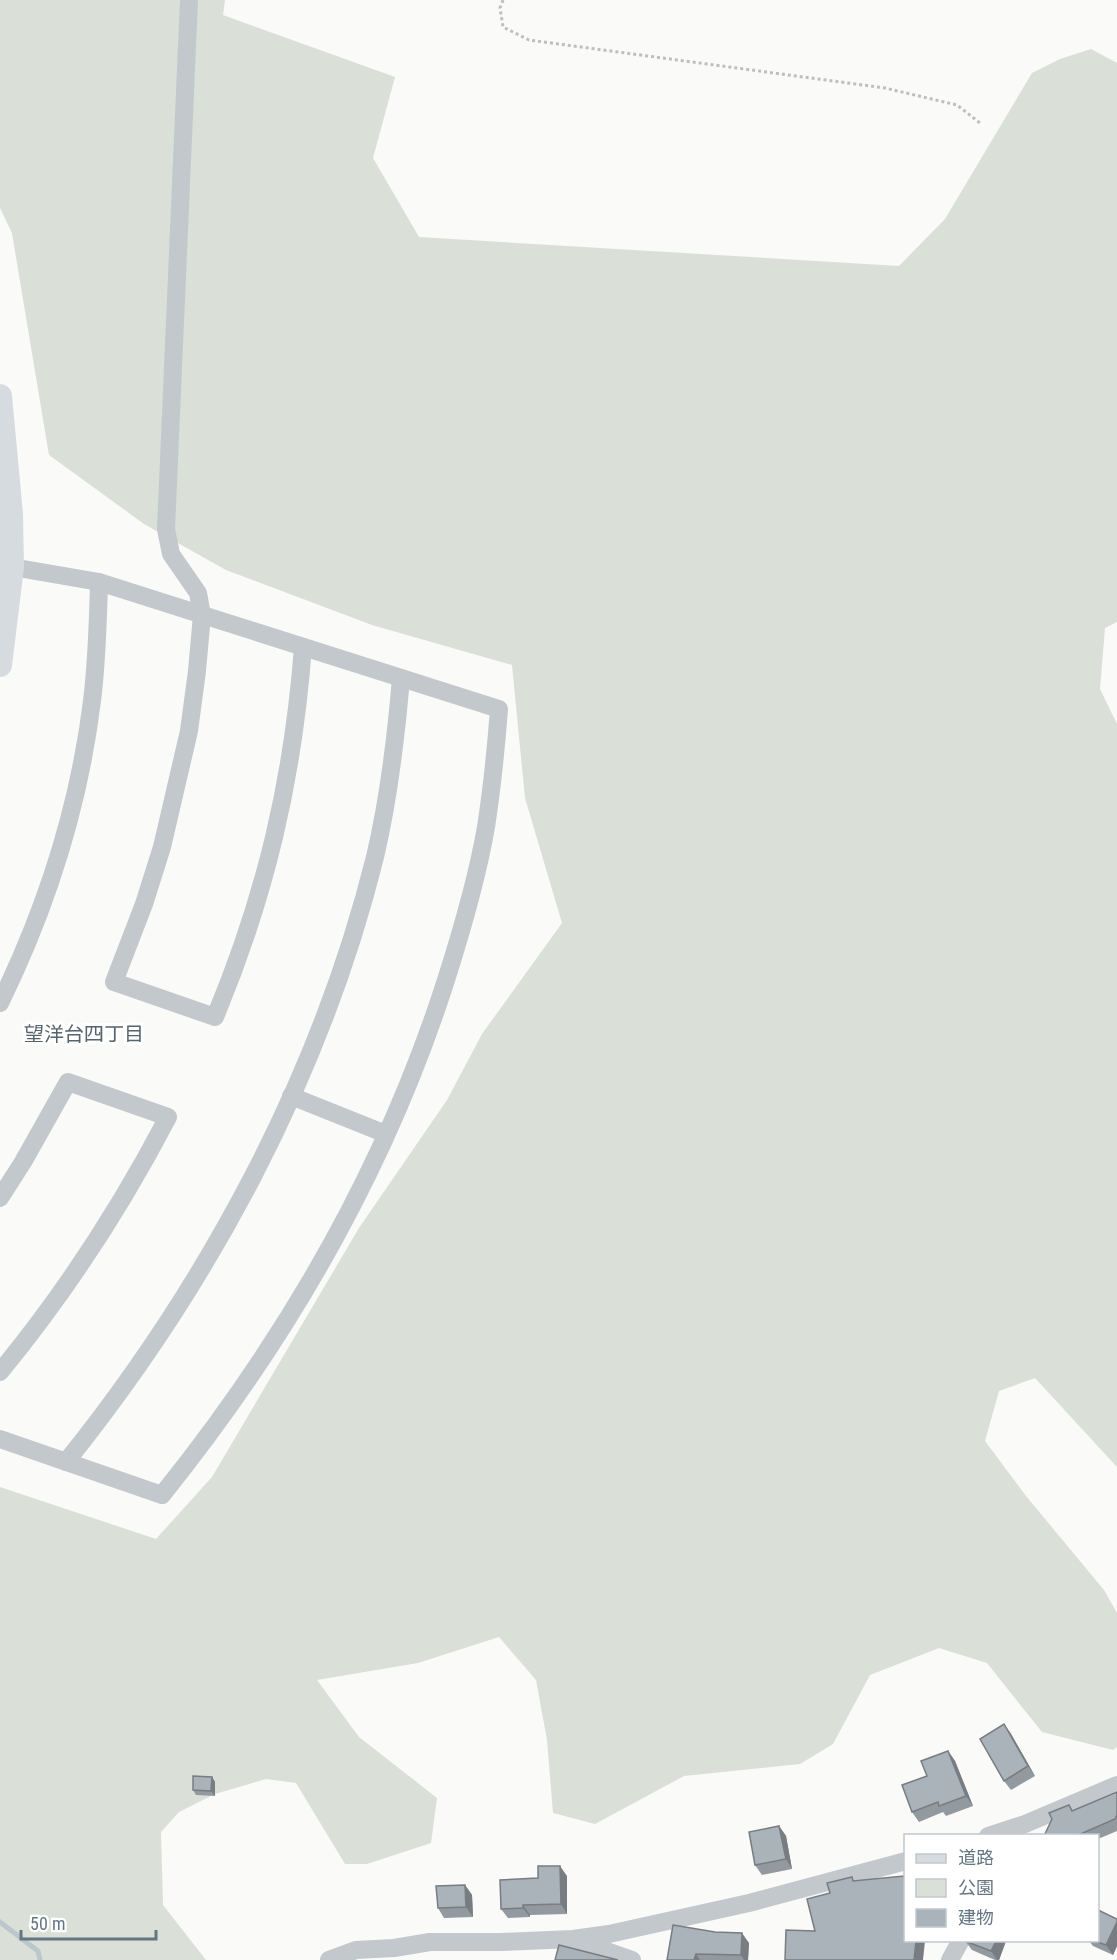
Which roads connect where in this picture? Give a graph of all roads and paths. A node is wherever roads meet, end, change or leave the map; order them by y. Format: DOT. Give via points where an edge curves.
graph roads {
  1 [pos="189,0"];
  2 [pos="504,0"];
  3 [pos="980,123"];
  4 [pos="0,396"];
  5 [pos="12,567"];
  6 [pos="99,582"];
  7 [pos="202,615"];
  8 [pos="303,647"];
  9 [pos="0,665"];
  10 [pos="401,678"];
  11 [pos="0,1003"];
  12 [pos="291,1096"];
  13 [pos="386,1134"];
  14 [pos="0,1198"];
  15 [pos="0,1372"];
  16 [pos="0,1439"];
  17 [pos="66,1462"];
  18 [pos="1117,1785"];
  19 [pos="1021,1830"];
  20 [pos="999,1834"];
  21 [pos="904,1862"];
  22 [pos="573,1939"];
  23 [pos="960,1942"];
  24 [pos="329,1960"];
  25 [pos="632,1960"];
  26 [pos="950,1960"];
  1 -- 7 [label="street" via="166,529 171,554 198,593"];
  2 -- 3 [label="path" via="500,8 503,27 529,40 885,88 957,105"];
  4 -- 5 [label="main road"];
  5 -- 6 [label="street"];
  5 -- 9 [label="main road"];
  6 -- 7 [label="street"];
  6 -- 11 [label="street" via="92,702 70,816 35,923"];
  7 -- 8 [label="street"];
  7 -- 8 [label="street" via="189,731 177,789 144,904 114,982 215,1017 247,933 279,821 291,763"];
  8 -- 10 [label="street"];
  10 -- 12 [label="street" via="387,796 372,866 341,972"];
  10 -- 13 [label="street" via="499,709 486,829 470,898 438,1004"];
  12 -- 13 [label="street"];
  12 -- 17 [label="street" via="247,1186 193,1281 133,1373"];
  13 -- 17 [label="street" via="345,1219 291,1313 231,1406 162,1495"];
  14 -- 15 [label="street" via="68,1082 168,1117 102,1233"];
  16 -- 17 [label="street"];
  18 -- 19 [label="street"];
  19 -- 20 [label="street"];
  21 -- 22 [label="street" via="749,1903"];
  22 -- 24 [label="street" via="429,1942 356,1950"];
  22 -- 25 [label="street"];
  23 -- 26 [label="street"];
}
